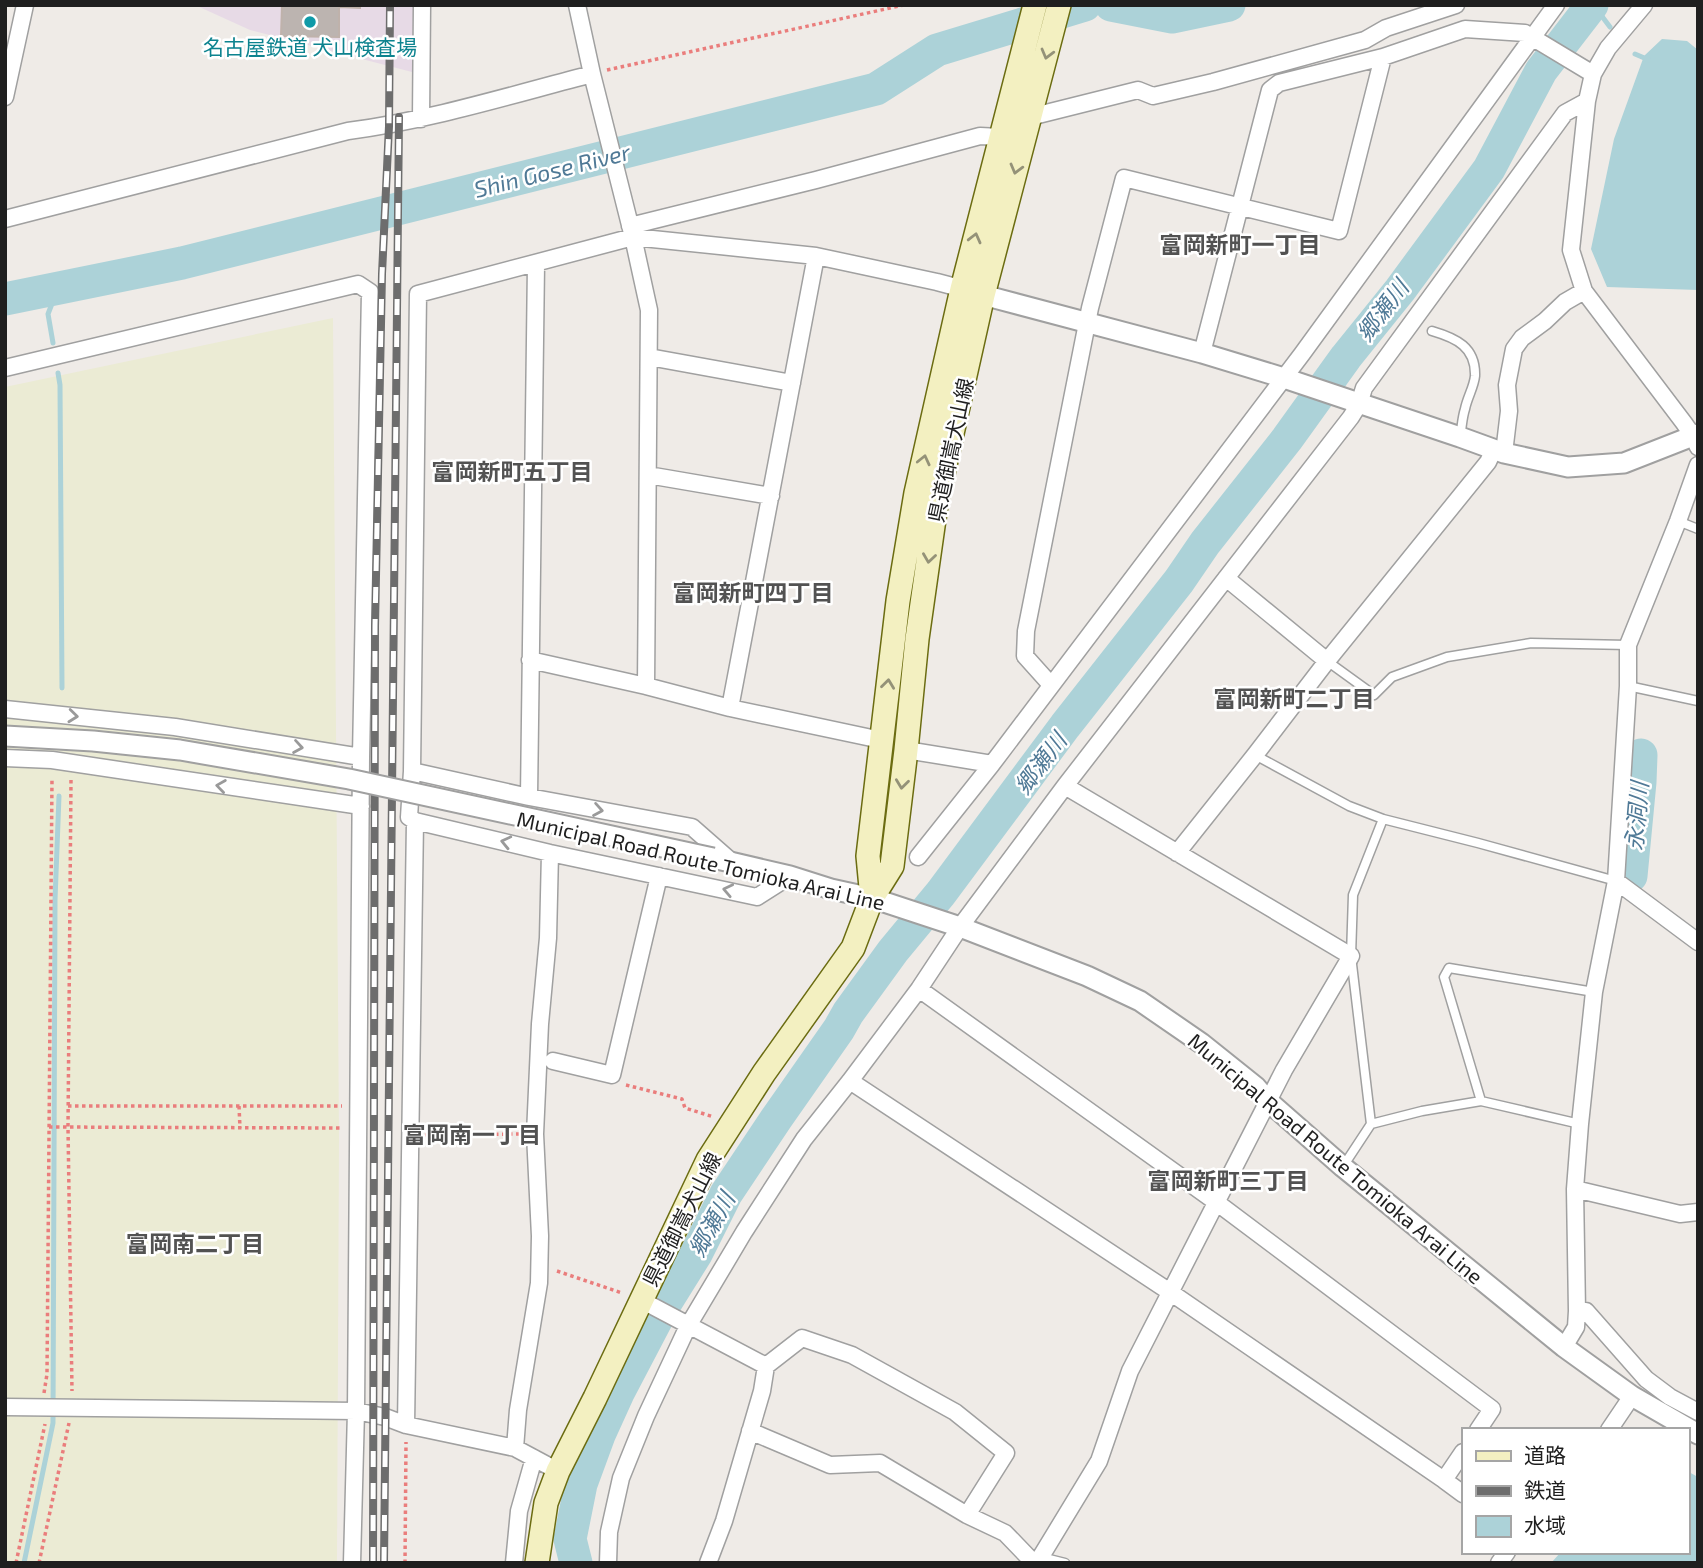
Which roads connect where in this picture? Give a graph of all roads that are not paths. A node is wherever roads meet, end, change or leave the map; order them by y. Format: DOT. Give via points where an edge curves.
graph roads {
  1 [pos="25,5"];
  2 [pos="422,5"];
  3 [pos="577,5"];
  4 [pos="1035,5"];
  5 [pos="1059,5"];
  6 [pos="1456,5"];
  7 [pos="1556,5"];
  8 [pos="1644,5"];
  9 [pos="1534,38"];
  10 [pos="1383,57"];
  11 [pos="1589,71"];
  12 [pos="592,74"];
  13 [pos="5,97"];
  14 [pos="1587,101"];
  15 [pos="1032,110"];
  16 [pos="421,118"];
  17 [pos="1000,137"];
  18 [pos="1240,206"];
  19 [pos="5,219"];
  20 [pos="632,232"];
  21 [pos="816,256"];
  22 [pos="536,264"];
  23 [pos="1584,291"];
  24 [pos="973,292"];
  25 [pos="1087,322"];
  26 [pos="1432,331"];
  27 [pos="1202,353"];
  28 [pos="649,357"];
  29 [pos="5,368"];
  30 [pos="1284,378"];
  31 [pos="792,383"];
  32 [pos="1359,404"];
  33 [pos="1460,437"];
  34 [pos="1696,439"];
  35 [pos="1499,451"];
  36 [pos="1698,464"];
  37 [pos="648,475"];
  38 [pos="771,496"];
  39 [pos="1678,521"];
  40 [pos="1698,529"];
  41 [pos="1226,578"];
  42 [pos="1629,645"];
  43 [pos="530,660"];
  44 [pos="1327,661"];
  45 [pos="1051,685"];
  46 [pos="646,686"];
  47 [pos="1628,686"];
  48 [pos="1698,701"];
  49 [pos="730,708"];
  50 [pos="5,709"];
  51 [pos="5,736"];
  52 [pos="881,740"];
  53 [pos="906,750"];
  54 [pos="1255,755"];
  55 [pos="361,757"];
  56 [pos="5,758"];
  57 [pos="992,764"];
  58 [pos="412,771"];
  59 [pos="1065,786"];
  60 [pos="528,797"];
  61 [pos="361,806"];
  62 [pos="1383,819"];
  63 [pos="415,821"];
  64 [pos="550,853"];
  65 [pos="1177,853"];
  66 [pos="918,857"];
  67 [pos="733,863"];
  68 [pos="659,876"];
  69 [pos="790,876"];
  70 [pos="1616,881"];
  71 [pos="872,898"];
  72 [pos="960,927"];
  73 [pos="1698,942"];
  74 [pos="1351,956"];
  75 [pos="919,989"];
  76 [pos="1594,992"];
  77 [pos="552,1061"];
  78 [pos="850,1081"];
  79 [pos="1481,1101"];
  80 [pos="1269,1102"];
  81 [pos="1371,1124"];
  82 [pos="1580,1124"];
  83 [pos="1343,1167"];
  84 [pos="1575,1189"];
  85 [pos="1216,1202"];
  86 [pos="1698,1212"];
  87 [pos="1170,1292"];
  88 [pos="641,1300"];
  89 [pos="1577,1311"];
  90 [pos="688,1326"];
  91 [pos="1564,1347"];
  92 [pos="766,1366"];
  93 [pos="1632,1396"];
  94 [pos="5,1407"];
  95 [pos="356,1412"];
  96 [pos="1698,1412"];
  97 [pos="406,1425"];
  98 [pos="1479,1428"];
  99 [pos="1610,1428"];
  100 [pos="1688,1428"];
  101 [pos="750,1431"];
  102 [pos="514,1448"];
  103 [pos="1462,1453"];
  104 [pos="534,1458"];
  105 [pos="558,1471"];
  106 [pos="1444,1480"];
  107 [pos="1462,1493"];
  108 [pos="967,1515"];
  109 [pos="1037,1561"];
  110 [pos="352,1563"];
  111 [pos="514,1563"];
  112 [pos="537,1563"];
  113 [pos="608,1563"];
  114 [pos="708,1563"];
  115 [pos="1065,1563"];
  1 -- 13 [label="street"];
  2 -- 16 [label="street"];
  3 -- 12 [label="street"];
  4 -- 17 [label="main road, 県道御嵩犬山線"];
  5 -- 15 [label="main road, 県道御嵩犬山線, one-way"];
  6 -- 15 [label="street" via="1385,28 1365,40 1213,82 1153,96 1139,90"];
  7 -- 9 [label="street"];
  8 -- 11 [label="street"];
  9 -- 10 [label="street" via="1525,33 1465,29"];
  9 -- 11 [label="street"];
  9 -- 30 [label="street"];
  10 -- 18 [label="street" via="1279,83 1270,90"];
  10 -- 18 [label="street" via="1339,231"];
  11 -- 14 [label="street"];
  12 -- 16 [label="street"];
  12 -- 20 [label="street"];
  14 -- 23 [label="street" via="1571,250"];
  14 -- 32 [label="street" via="1564,113 1364,388"];
  15 -- 24 [label="main road, 県道御嵩犬山線, one-way"];
  16 -- 19 [label="street" via="348,131"];
  17 -- 20 [label="street" via="980,136"];
  24 -- 17 [label="main road, 県道御嵩犬山線, one-way"];
  18 -- 25 [label="street" via="1124,178"];
  18 -- 27 [label="street"];
  20 -- 21 [label="street"];
  20 -- 22 [label="street"];
  20 -- 28 [label="street" via="649,310"];
  21 -- 24 [label="street"];
  21 -- 31 [label="street"];
  22 -- 43 [label="street"];
  22 -- 58 [label="street" via="418,294"];
  23 -- 34 [label="street"];
  23 -- 35 [label="street" via="1565,302 1514,349 1507,385 1509,411"];
  24 -- 25 [label="street"];
  52 -- 24 [label="main road, 県道御嵩犬山線, one-way" via="916,493"];
  24 -- 53 [label="main road, 県道御嵩犬山線, one-way" via="936,505"];
  25 -- 27 [label="street"];
  25 -- 45 [label="street" via="1026,631 1025,656"];
  26 -- 33 [label="lane" via="1464,345 1473,359 1475,377"];
  27 -- 30 [label="street"];
  28 -- 31 [label="street"];
  28 -- 37 [label="street"];
  29 -- 55 [label="street" via="358,284 370,292"];
  30 -- 32 [label="street"];
  30 -- 45 [label="street"];
  31 -- 38 [label="street"];
  32 -- 33 [label="street"];
  32 -- 41 [label="street"];
  33 -- 35 [label="street"];
  34 -- 35 [label="street" via="1624,463 1568,467"];
  35 -- 44 [label="street"];
  36 -- 39 [label="street"];
  37 -- 38 [label="street"];
  37 -- 46 [label="street"];
  38 -- 49 [label="street"];
  39 -- 40 [label="lane"];
  39 -- 42 [label="street"];
  41 -- 44 [label="street"];
  41 -- 59 [label="street"];
  42 -- 44 [label="lane" via="1531,643 1447,657 1392,677 1374,695"];
  42 -- 47 [label="street"];
  43 -- 46 [label="street"];
  43 -- 60 [label="street"];
  44 -- 54 [label="street"];
  45 -- 57 [label="street"];
  46 -- 49 [label="street"];
  47 -- 48 [label="lane"];
  47 -- 70 [label="street"];
  49 -- 52 [label="street"];
  50 -- 55 [label="street, one-way" via="175,727"];
  51 -- 67 [label="street, Municipal Road Route Tomioka Arai Line, bridge" via="180,750 349,779"];
  52 -- 71 [label="main road, 県道御嵩犬山線" via="868,856"];
  53 -- 57 [label="street"];
  53 -- 71 [label="main road, 県道御嵩犬山線, one-way" via="892,866"];
  54 -- 62 [label="lane" via="1349,806"];
  54 -- 65 [label="street"];
  55 -- 61 [label="street"];
  61 -- 56 [label="street, one-way"];
  57 -- 66 [label="street"];
  58 -- 60 [label="street"];
  58 -- 63 [label="street" via="409,817"];
  59 -- 65 [label="street"];
  59 -- 72 [label="street"];
  60 -- 67 [label="street, one-way" via="692,827"];
  61 -- 95 [label="street"];
  62 -- 70 [label="lane"];
  62 -- 74 [label="lane" via="1353,895"];
  64 -- 63 [label="street, one-way"];
  63 -- 97 [label="street"];
  64 -- 68 [label="street"];
  64 -- 102 [label="street" via="535,1134 539,1283"];
  65 -- 74 [label="street"];
  67 -- 69 [label="street, Municipal Road Route Tomioka Arai Line"];
  69 -- 68 [label="street, one-way" via="757,897"];
  68 -- 77 [label="street" via="612,1075"];
  69 -- 71 [label="street, Municipal Road Route Tomioka Arai Line"];
  70 -- 73 [label="street"];
  70 -- 76 [label="street"];
  71 -- 72 [label="street, Municipal Road Route Tomioka Arai Line"];
  71 -- 88 [label="main road, 県道御嵩犬山線" via="853,948 708,1160"];
  72 -- 75 [label="street"];
  72 -- 80 [label="street, Municipal Road Route Tomioka Arai Line" via="1140,1001 1256,1087"];
  74 -- 80 [label="street"];
  74 -- 81 [label="lane"];
  75 -- 78 [label="street"];
  75 -- 85 [label="street"];
  76 -- 79 [label="lane" via="1449,968 1444,978"];
  76 -- 82 [label="street"];
  78 -- 87 [label="street"];
  78 -- 90 [label="street" via="803,1139"];
  79 -- 81 [label="lane"];
  79 -- 82 [label="lane"];
  80 -- 83 [label="street, Municipal Road Route Tomioka Arai Line"];
  80 -- 85 [label="street"];
  81 -- 83 [label="lane"];
  82 -- 84 [label="street"];
  83 -- 91 [label="street, Municipal Road Route Tomioka Arai Line"];
  84 -- 86 [label="street" via="1680,1214"];
  84 -- 89 [label="street"];
  85 -- 87 [label="street"];
  85 -- 98 [label="street" via="1492,1409"];
  87 -- 106 [label="street"];
  87 -- 109 [label="street" via="1130,1371 1099,1461"];
  88 -- 90 [label="street"];
  88 -- 105 [label="main road, 県道御嵩犬山線"];
  89 -- 91 [label="street" via="1576,1327"];
  89 -- 96 [label="street" via="1586,1311 1646,1379"];
  90 -- 92 [label="street"];
  90 -- 113 [label="street" via="621,1478 609,1532"];
  91 -- 93 [label="street, Municipal Road Route Tomioka Arai Line"];
  92 -- 101 [label="street"];
  92 -- 108 [label="street" via="802,1338 852,1355 955,1412 1006,1453"];
  93 -- 99 [label="street"];
  93 -- 100 [label="street, Municipal Road Route Tomioka Arai Line"];
  94 -- 95 [label="street"];
  95 -- 97 [label="street"];
  95 -- 110 [label="street"];
  97 -- 102 [label="street"];
  101 -- 108 [label="street" via="830,1465 880,1463"];
  101 -- 114 [label="street"];
  102 -- 104 [label="street"];
  103 -- 106 [label="street"];
  104 -- 105 [label="street"];
  104 -- 111 [label="street" via="519,1511"];
  105 -- 112 [label="main road, 県道御嵩犬山線" via="546,1503"];
  106 -- 107 [label="street"];
  108 -- 109 [label="street" via="1005,1533"];
  109 -- 115 [label="lane"];
}
